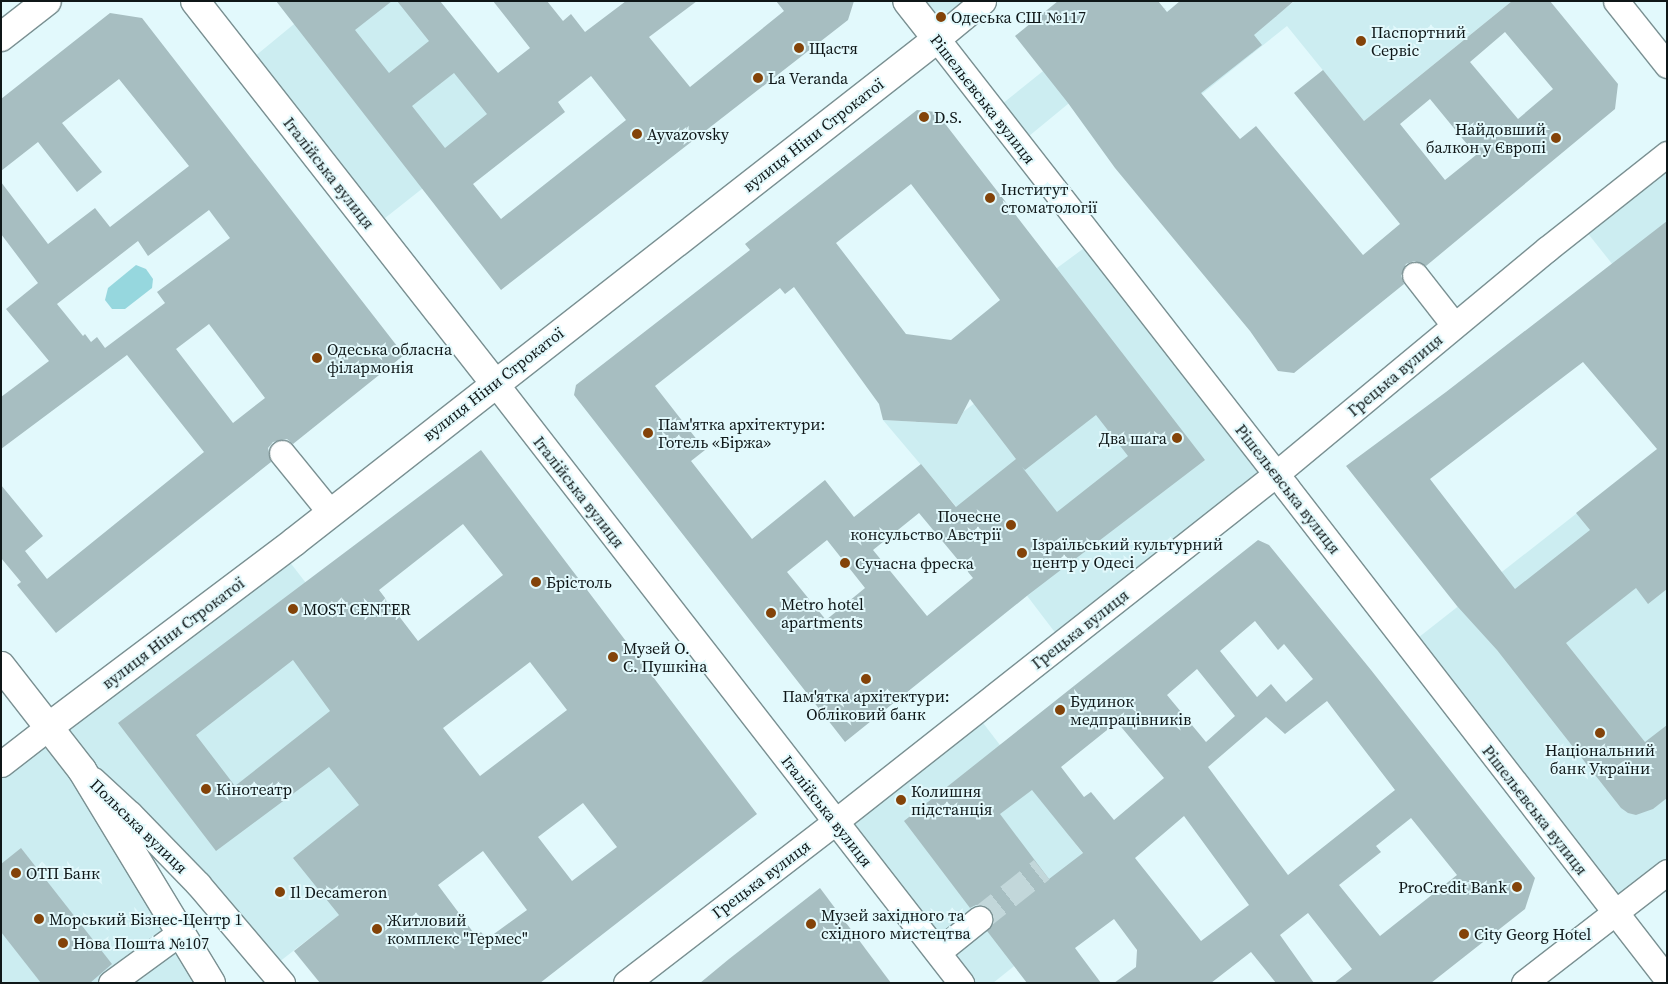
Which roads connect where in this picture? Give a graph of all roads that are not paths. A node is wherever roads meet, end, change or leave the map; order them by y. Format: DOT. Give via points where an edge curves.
graph roads {
  1 [pos="47,1"];
  2 [pos="195,1"];
  3 [pos="907,1"];
  4 [pos="982,1"];
  5 [pos="1616,1"];
  6 [pos="1,38"];
  7 [pos="936,40"];
  8 [pos="1667,65"];
  9 [pos="1667,154"];
  10 [pos="1415,274"];
  11 [pos="1454,325"];
  12 [pos="495,383"];
  13 [pos="282,452"];
  14 [pos="1276,474"];
  15 [pos="330,512"];
  16 [pos="1,666"];
  17 [pos="50,726"];
  18 [pos="1,764"];
  19 [pos="82,770"];
  20 [pos="836,821"];
  21 [pos="1667,872"];
  22 [pos="1615,912"];
  23 [pos="979,919"];
  24 [pos="181,932"];
  25 [pos="938,952"];
  26 [pos="1667,979"];
  27 [pos="111,983"];
  28 [pos="211,983"];
  29 [pos="282,983"];
  30 [pos="626,983"];
  31 [pos="962,983"];
  32 [pos="1524,983"];
  1 -- 6 [label="main road"];
  2 -- 12 [label="main road, Італійська вулиця"];
  3 -- 7 [label="main road, Рішельєвська вулиця"];
  4 -- 7 [label="street, вулиця Ніни Строкатої"];
  5 -- 8 [label="street"];
  7 -- 12 [label="main road, вулиця Ніни Строкатої"];
  7 -- 14 [label="street, Рішельєвська вулиця"];
  9 -- 11 [label="street, Грецька вулиця"];
  10 -- 11 [label="street"];
  11 -- 14 [label="street, Грецька вулиця"];
  12 -- 15 [label="main road, вулиця Ніни Строкатої"];
  12 -- 20 [label="street, Італійська вулиця"];
  13 -- 15 [label="street"];
  14 -- 20 [label="street, Грецька вулиця"];
  14 -- 22 [label="street, Рішельєвська вулиця"];
  15 -- 17 [label="main road, вулиця Ніни Строкатої"];
  16 -- 17 [label="main road, Польська вулиця"];
  17 -- 18 [label="street, вулиця Ніни Строкатої"];
  17 -- 19 [label="main road, Польська вулиця"];
  19 -- 24 [label="main road"];
  19 -- 29 [label="street, Польська вулиця" via="198,884"];
  20 -- 25 [label="street, Італійська вулиця"];
  20 -- 30 [label="street, Грецька вулиця"];
  21 -- 22 [label="street"];
  22 -- 26 [label="street, Рішельєвська вулиця"];
  22 -- 32 [label="street"];
  23 -- 25 [label="street"];
  24 -- 27 [label="street"];
  24 -- 28 [label="main road"];
  25 -- 31 [label="street, Італійська вулиця"];
}
